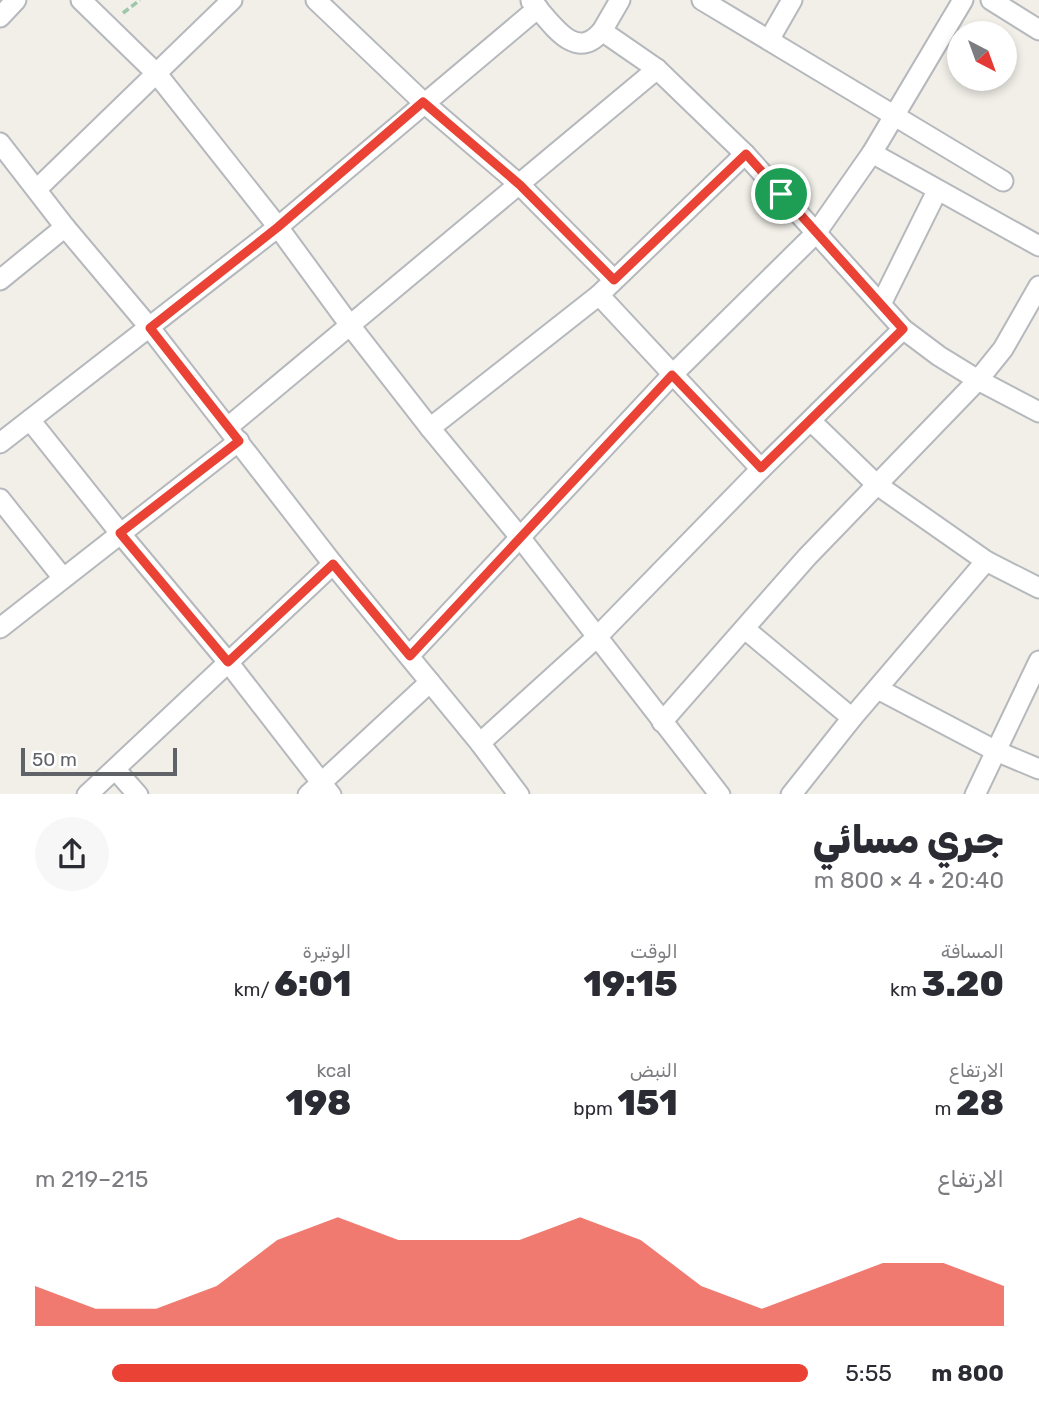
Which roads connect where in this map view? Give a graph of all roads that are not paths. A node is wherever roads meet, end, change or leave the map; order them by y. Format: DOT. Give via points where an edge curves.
graph roads {
  1 [pos="16,0"];
  2 [pos="81,0"];
  3 [pos="232,0"];
  4 [pos="316,0"];
  5 [pos="620,0"];
  6 [pos="702,0"];
  7 [pos="792,0"];
  8 [pos="963,0"];
  9 [pos="991,0"];
  10 [pos="534,4"];
  11 [pos="0,17"];
  12 [pos="602,30"];
  13 [pos="1039,30"];
  14 [pos="769,40"];
  15 [pos="657,69"];
  16 [pos="157,74"];
  17 [pos="423,102"];
  18 [pos="894,114"];
  19 [pos="0,143"];
  20 [pos="872,153"];
  21 [pos="746,154"];
  22 [pos="1003,181"];
  23 [pos="520,185"];
  24 [pos="37,189"];
  25 [pos="937,191"];
  26 [pos="65,227"];
  27 [pos="278,227"];
  28 [pos="816,233"];
  29 [pos="1039,246"];
  30 [pos="0,280"];
  31 [pos="614,280"];
  32 [pos="1039,286"];
  33 [pos="598,295"];
  34 [pos="881,304"];
  35 [pos="349,324"];
  36 [pos="150,328"];
  37 [pos="903,329"];
  38 [pos="672,375"];
  39 [pos="978,380"];
  40 [pos="1039,412"];
  41 [pos="30,420"];
  42 [pos="811,421"];
  43 [pos="430,428"];
  44 [pos="233,434"];
  45 [pos="0,443"];
  46 [pos="761,468"];
  47 [pos="876,484"];
  48 [pos="0,499"];
  49 [pos="120,533"];
  50 [pos="519,536"];
  51 [pos="986,561"];
  52 [pos="333,564"];
  53 [pos="63,578"];
  54 [pos="1039,588"];
  55 [pos="0,628"];
  56 [pos="744,629"];
  57 [pos="597,637"];
  58 [pos="410,656"];
  59 [pos="1039,661"];
  60 [pos="228,662"];
  61 [pos="430,682"];
  62 [pos="878,689"];
  63 [pos="852,718"];
  64 [pos="662,722"];
  65 [pos="480,743"];
  66 [pos="996,751"];
  67 [pos="115,769"];
  68 [pos="1039,769"];
  69 [pos="320,790"];
  70 [pos="88,794"];
  71 [pos="138,794"];
  72 [pos="519,794"];
  73 [pos="720,794"];
  74 [pos="791,794"];
  75 [pos="975,794"];
  1 -- 11 [label="street"];
  2 -- 16 [label="street"];
  3 -- 16 [label="street"];
  4 -- 17 [label="street"];
  5 -- 12 [label="street"];
  6 -- 14 [label="street"];
  7 -- 14 [label="street"];
  8 -- 18 [label="street"];
  9 -- 13 [label="street"];
  10 -- 12 [label="street" via="576,44 590,42"];
  10 -- 17 [label="street"];
  12 -- 15 [label="street"];
  14 -- 18 [label="street"];
  15 -- 21 [label="street"];
  15 -- 23 [label="street"];
  16 -- 24 [label="street"];
  16 -- 27 [label="street"];
  17 -- 23 [label="street"];
  17 -- 27 [label="street"];
  18 -- 20 [label="street"];
  18 -- 22 [label="street"];
  19 -- 24 [label="street"];
  20 -- 25 [label="street"];
  20 -- 28 [label="street"];
  21 -- 28 [label="street"];
  21 -- 31 [label="street"];
  23 -- 31 [label="street"];
  23 -- 35 [label="street"];
  24 -- 26 [label="street"];
  25 -- 29 [label="street"];
  25 -- 34 [label="street"];
  26 -- 30 [label="street"];
  26 -- 36 [label="street"];
  27 -- 35 [label="street"];
  27 -- 36 [label="street"];
  28 -- 34 [label="street"];
  28 -- 38 [label="street"];
  31 -- 33 [label="street"];
  32 -- 39 [label="street" via="1003,349"];
  33 -- 38 [label="street"];
  33 -- 43 [label="street"];
  34 -- 37 [label="street"];
  35 -- 43 [label="street"];
  35 -- 44 [label="street"];
  36 -- 41 [label="street"];
  36 -- 44 [label="street"];
  37 -- 39 [label="street"];
  37 -- 42 [label="street"];
  38 -- 46 [label="street"];
  38 -- 50 [label="street"];
  39 -- 40 [label="street"];
  39 -- 47 [label="street"];
  41 -- 45 [label="street"];
  41 -- 49 [label="street"];
  42 -- 46 [label="street"];
  42 -- 47 [label="street"];
  43 -- 50 [label="street"];
  44 -- 49 [label="street"];
  44 -- 52 [label="street"];
  46 -- 57 [label="street"];
  47 -- 51 [label="street"];
  47 -- 56 [label="street"];
  48 -- 53 [label="street"];
  49 -- 53 [label="street"];
  49 -- 60 [label="street"];
  50 -- 57 [label="street"];
  50 -- 58 [label="street"];
  51 -- 54 [label="street"];
  51 -- 62 [label="street"];
  52 -- 58 [label="street"];
  52 -- 60 [label="street"];
  53 -- 55 [label="street"];
  56 -- 63 [label="street"];
  56 -- 64 [label="street"];
  57 -- 64 [label="street"];
  57 -- 65 [label="street"];
  58 -- 61 [label="street"];
  59 -- 66 [label="street"];
  60 -- 67 [label="street"];
  60 -- 69 [label="street"];
  61 -- 65 [label="street"];
  61 -- 69 [label="street"];
  62 -- 63 [label="street"];
  62 -- 66 [label="street"];
  63 -- 74 [label="street"];
  64 -- 73 [label="street"];
  65 -- 72 [label="street"];
  66 -- 68 [label="street"];
  66 -- 75 [label="street"];
  67 -- 70 [label="street"];
  67 -- 71 [label="street"];
}
